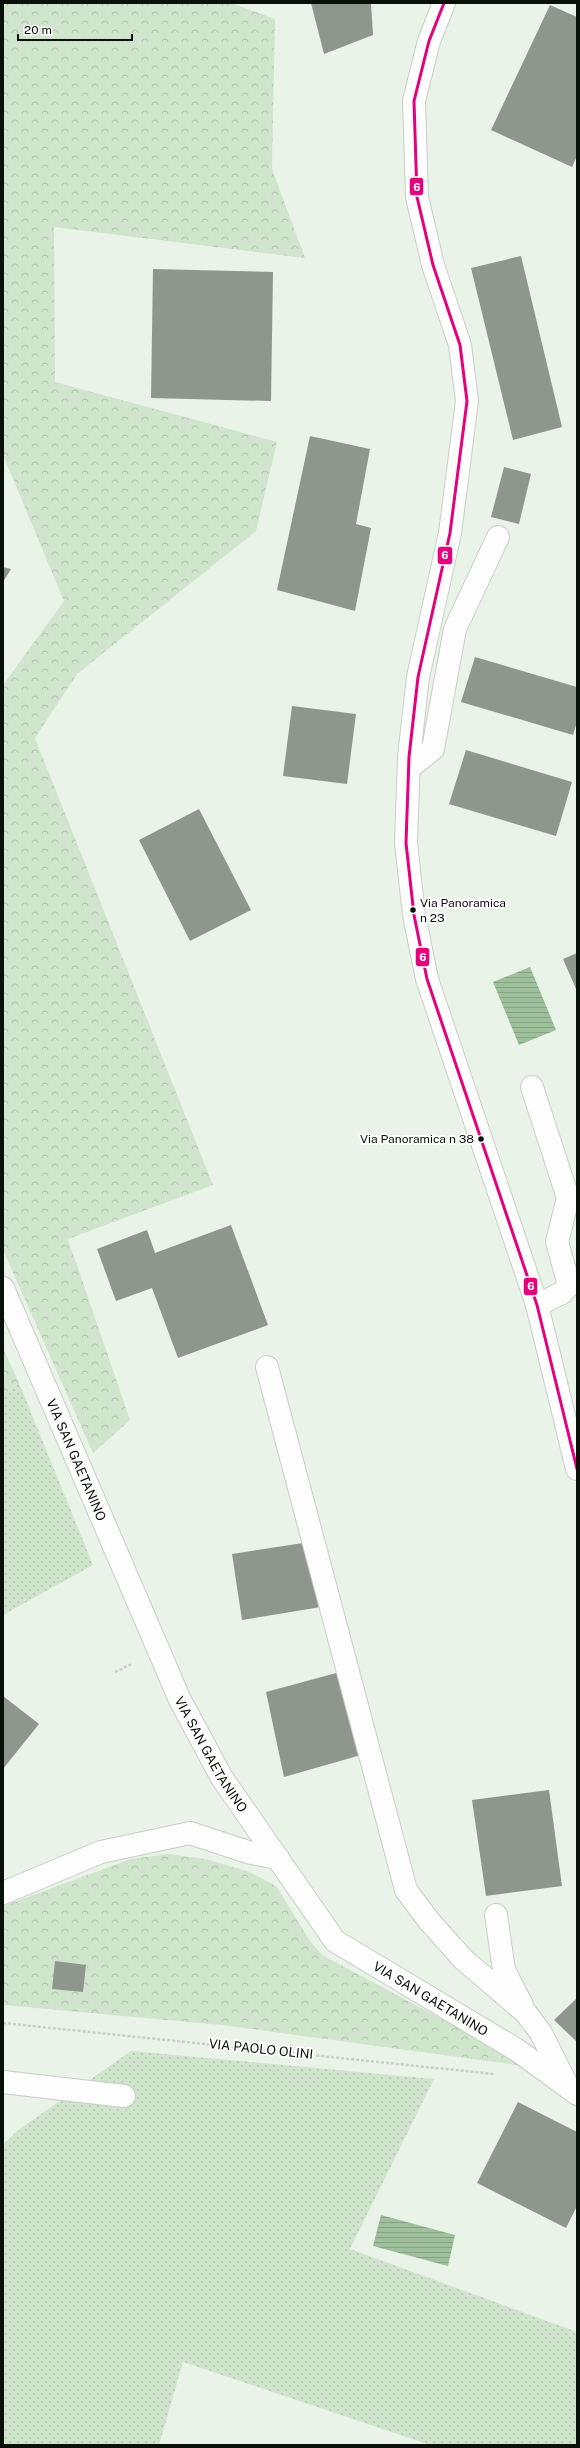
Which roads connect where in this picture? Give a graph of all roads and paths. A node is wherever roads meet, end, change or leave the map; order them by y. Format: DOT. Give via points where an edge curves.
graph roads {
  1 [pos="444,3"];
  2 [pos="498,537"];
  3 [pos="409,768"];
  4 [pos="532,1087"];
  5 [pos="3,1288"];
  6 [pos="537,1305"];
  7 [pos="267,1367"];
  8 [pos="577,1466"];
  9 [pos="278,1858"];
  10 [pos="3,1893"];
  11 [pos="496,1915"];
  12 [pos="526,2013"];
  13 [pos="3,2022"];
  14 [pos="485,2048"];
  15 [pos="542,2068"];
  16 [pos="495,2075"];
  17 [pos="3,2082"];
  18 [pos="573,2091"];
  19 [pos="124,2096"];
  1 -- 3 [label="street" via="429,41 414,101 416,197 433,265 460,345 467,401 450,533 418,677"];
  2 -- 3 [label="street" via="455,629 433,748"];
  3 -- 6 [label="street" via="406,843 414,915 427,979"];
  4 -- 6 [label="street" via="568,1198 557,1242 569,1285 562,1293"];
  5 -- 9 [label="street, VIA SAN GAETANINO" via="180,1700 222,1778"];
  6 -- 8 [label="street"];
  7 -- 12 [label="street" via="406,1890 429,1921 464,1960"];
  9 -- 10 [label="street" via="251,1853 190,1833 101,1852"];
  9 -- 15 [label="street, VIA SAN GAETANINO" via="335,1941 517,2050"];
  11 -- 12 [label="street" via="504,1970"];
  12 -- 18 [label="street" via="541,2033"];
  13 -- 16 [label="path, VIA PAOLO OLINI"];
  14 -- 15 [label="street" via="518,2062"];
  15 -- 18 [label="street, VIA SAN GAETANINO"];
  17 -- 19 [label="street"];
}
